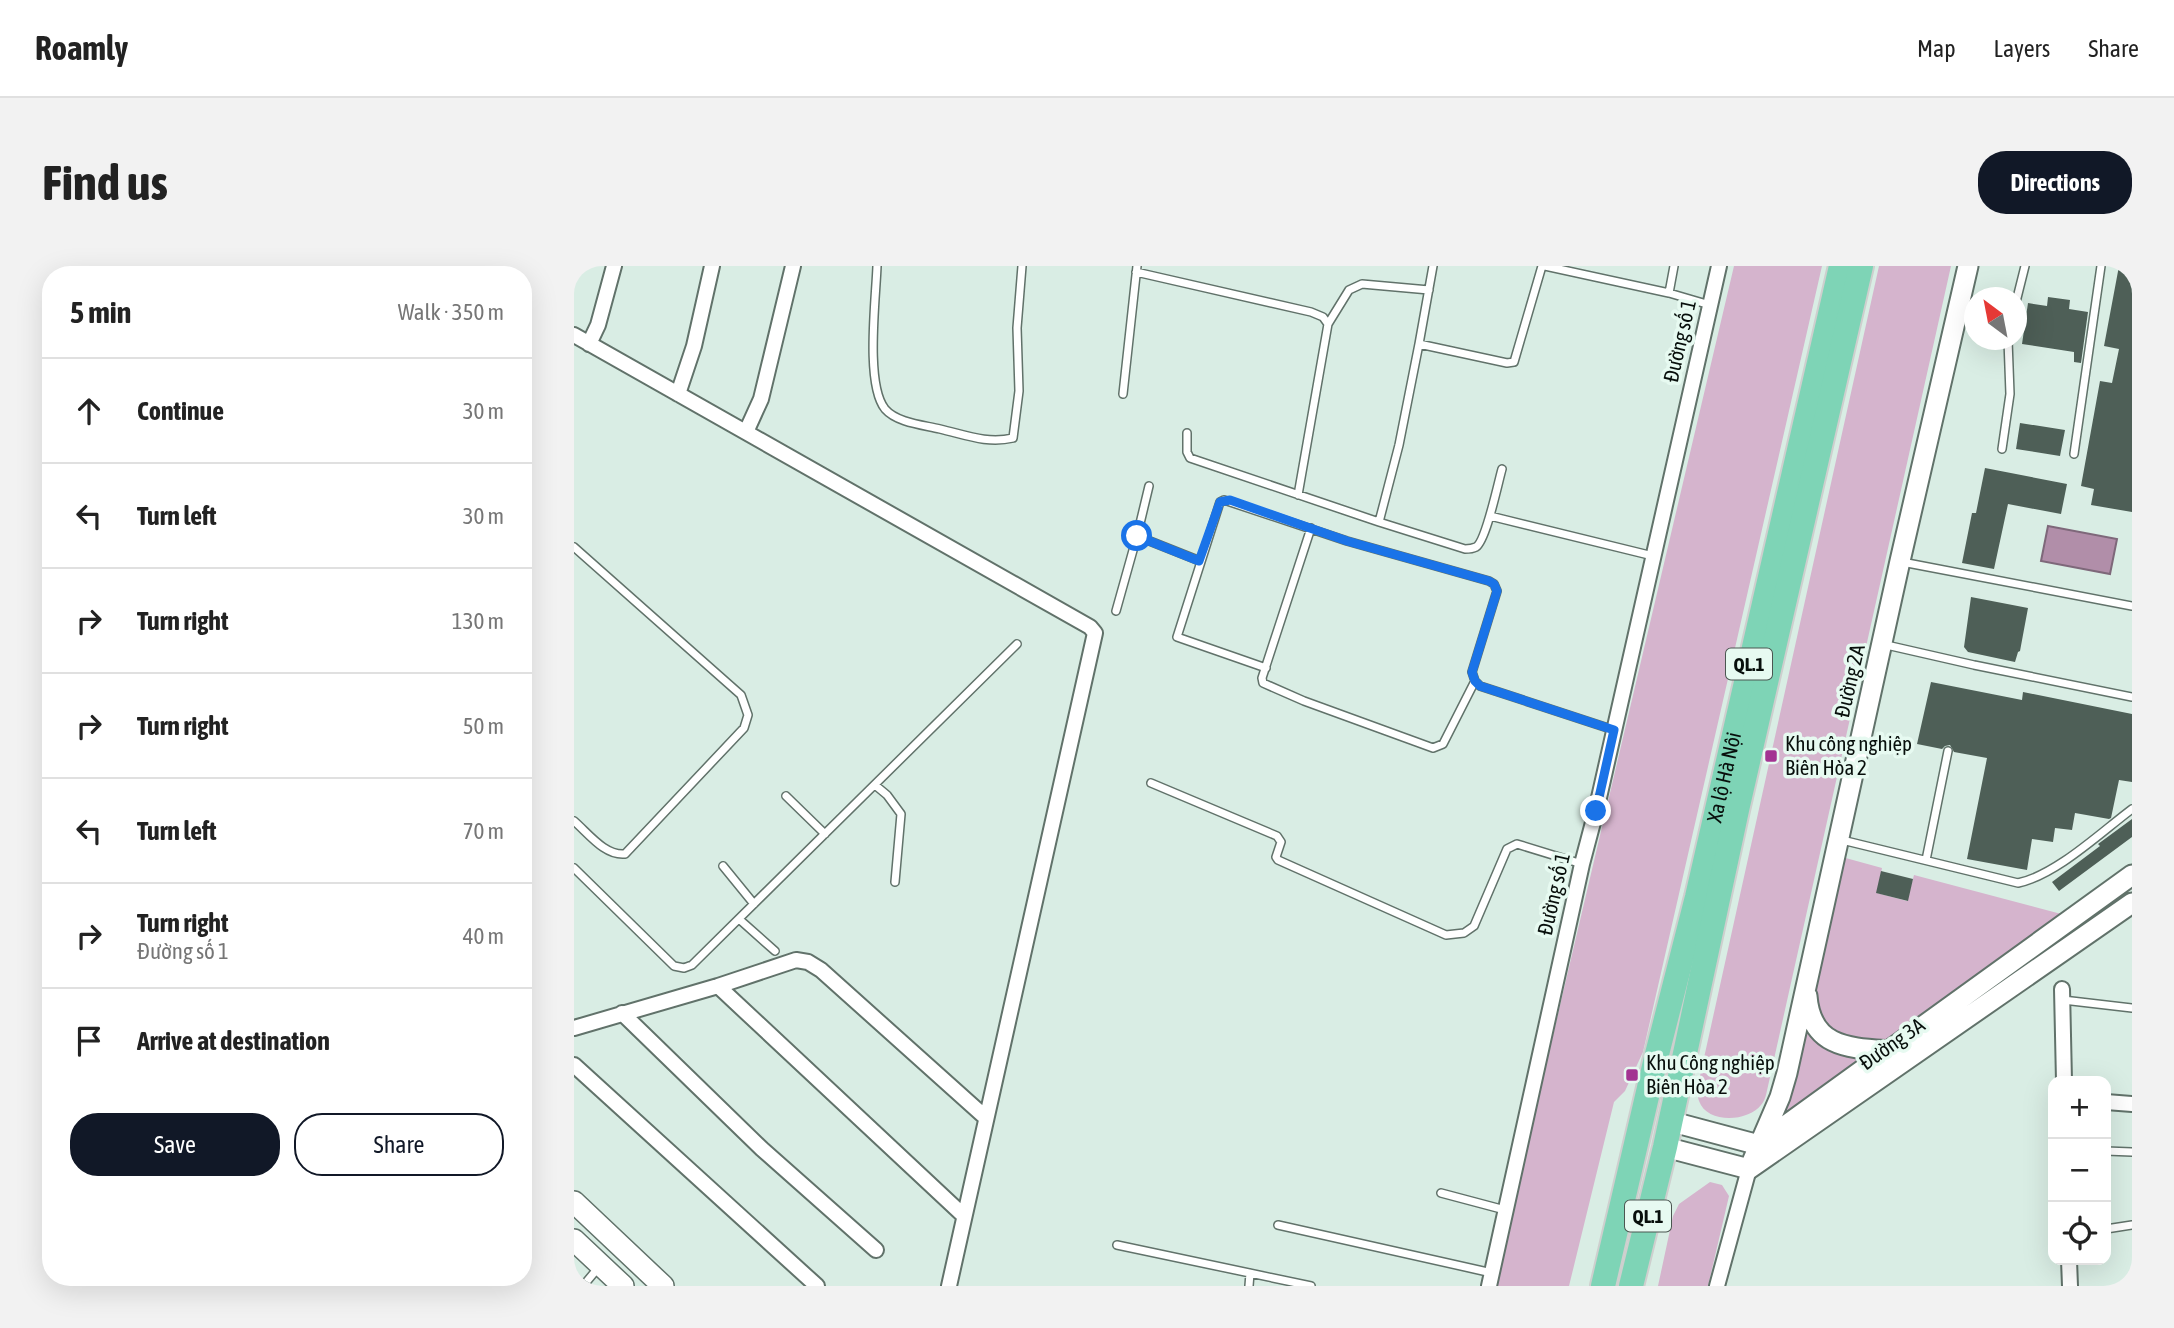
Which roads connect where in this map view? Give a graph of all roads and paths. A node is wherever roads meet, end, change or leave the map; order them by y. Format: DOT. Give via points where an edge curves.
graph roads {
  1 [pos="614,266"];
  2 [pos="712,266"];
  3 [pos="793,266"];
  4 [pos="877,266"];
  5 [pos="1022,266"];
  6 [pos="1433,266"];
  7 [pos="1544,266"];
  8 [pos="1674,266"];
  9 [pos="1719,266"];
  10 [pos="1841,266"];
  11 [pos="1861,266"];
  12 [pos="1968,266"];
  13 [pos="2025,266"];
  14 [pos="2101,266"];
  15 [pos="1137,269"];
  16 [pos="2020,287"];
  17 [pos="1429,290"];
  18 [pos="1669,293"];
  19 [pos="1710,305"];
  20 [pos="1328,324"];
  21 [pos="574,335"];
  22 [pos="589,344"];
  23 [pos="1419,344"];
  24 [pos="2008,350"];
  25 [pos="678,394"];
  26 [pos="1123,394"];
  27 [pos="746,432"];
  28 [pos="1187,433"];
  29 [pos="2003,449"];
  30 [pos="2074,454"];
  31 [pos="1502,469"];
  32 [pos="1149,486"];
  33 [pos="1298,495"];
  34 [pos="1490,516"];
  35 [pos="1379,522"];
  36 [pos="1311,528"];
  37 [pos="1137,536"];
  38 [pos="574,547"];
  39 [pos="1653,556"];
  40 [pos="1199,561"];
  41 [pos="1900,561"];
  42 [pos="2132,606"];
  43 [pos="1116,611"];
  44 [pos="1881,643"];
  45 [pos="1017,644"];
  46 [pos="1266,668"];
  47 [pos="1475,681"];
  48 [pos="2132,697"];
  49 [pos="1614,730"];
  50 [pos="1948,751"];
  51 [pos="1151,783"];
  52 [pos="875,785"];
  53 [pos="786,796"];
  54 [pos="2132,808"];
  55 [pos="574,821"];
  56 [pos="825,834"];
  57 [pos="1838,839"];
  58 [pos="1926,860"];
  59 [pos="1581,864"];
  60 [pos="723,866"];
  61 [pos="574,868"];
  62 [pos="2132,875"];
  63 [pos="895,881"];
  64 [pos="2132,903"];
  65 [pos="754,904"];
  66 [pos="739,919"];
  67 [pos="775,951"];
  68 [pos="1806,979"];
  69 [pos="718,986"];
  70 [pos="2063,995"];
  71 [pos="2132,1008"];
  72 [pos="622,1013"];
  73 [pos="574,1028"];
  74 [pos="1891,1051"];
  75 [pos="574,1065"];
  76 [pos="2064,1076"];
  77 [pos="2111,1102"];
  78 [pos="2132,1104"];
  79 [pos="985,1117"];
  80 [pos="1669,1121"];
  81 [pos="1759,1145"];
  82 [pos="1665,1147"];
  83 [pos="2111,1151"];
  84 [pos="2132,1152"];
  85 [pos="1749,1169"];
  86 [pos="1441,1192"];
  87 [pos="574,1202"];
  88 [pos="1506,1210"];
  89 [pos="964,1216"];
  90 [pos="1278,1225"];
  91 [pos="2132,1226"];
  92 [pos="2111,1228"];
  93 [pos="574,1240"];
  94 [pos="1117,1245"];
  95 [pos="619,1246"];
  96 [pos="876,1250"];
  97 [pos="601,1265"];
  98 [pos="2069,1265"];
  99 [pos="1251,1273"];
  100 [pos="1490,1280"];
  101 [pos="583,1286"];
  102 [pos="623,1286"];
  103 [pos="663,1286"];
  104 [pos="817,1286"];
  105 [pos="949,1286"];
  106 [pos="1249,1286"];
  107 [pos="1311,1286"];
  108 [pos="1603,1286"];
  109 [pos="1631,1286"];
  110 [pos="1717,1286"];
  111 [pos="2070,1286"];
  1 -- 22 [label="street"];
  2 -- 25 [label="street"];
  3 -- 27 [label="street" via="764,389"];
  4 -- 5 [label="lane" via="873,358 885,409 900,419 995,442 1013,438 1019,391 1017,328"];
  6 -- 17 [label="lane"];
  7 -- 18 [label="lane"];
  7 -- 23 [label="lane" via="1514,362"];
  8 -- 18 [label="lane"];
  9 -- 19 [label="street, Đường số 1"];
  10 -- 108 [label="highway, Xa lộ Hà Nội / QL.1"];
  11 -- 80 [label="highway, Xa lộ Hà Nội / QL.1"];
  12 -- 41 [label="street, Đường 2A"];
  13 -- 16 [label="lane"];
  14 -- 30 [label="lane"];
  15 -- 20 [label="lane" via="1311,312"];
  15 -- 26 [label="lane"];
  17 -- 20 [label="lane" via="1362,284 1349,290"];
  17 -- 23 [label="lane"];
  18 -- 19 [label="lane"];
  19 -- 39 [label="street, Đường số 1"];
  20 -- 33 [label="lane"];
  21 -- 22 [label="street"];
  22 -- 25 [label="street"];
  23 -- 35 [label="lane"];
  24 -- 29 [label="lane" via="2010,394"];
  25 -- 27 [label="street"];
  27 -- 79 [label="street" via="1095,633"];
  28 -- 33 [label="lane" via="1190,458"];
  31 -- 34 [label="lane"];
  32 -- 37 [label="lane"];
  33 -- 35 [label="lane"];
  34 -- 35 [label="lane" via="1474,549"];
  34 -- 39 [label="lane"];
  36 -- 40 [label="lane" via="1224,499"];
  36 -- 46 [label="lane"];
  36 -- 47 [label="lane" via="1494,584 1497,591 1472,672"];
  37 -- 40 [label="lane"];
  37 -- 43 [label="lane"];
  38 -- 55 [label="lane" via="741,695 748,715 744,728 625,853 609,851"];
  39 -- 49 [label="street, Đường số 1"];
  40 -- 46 [label="lane" via="1177,637"];
  41 -- 42 [label="lane"];
  41 -- 44 [label="street, Đường 2A"];
  44 -- 48 [label="lane"];
  44 -- 57 [label="street, Đường 2A"];
  45 -- 52 [label="lane"];
  46 -- 47 [label="lane" via="1264,683 1433,748 1443,744"];
  47 -- 49 [label="lane"];
  49 -- 59 [label="street, Đường số 1"];
  50 -- 58 [label="lane"];
  51 -- 59 [label="lane" via="1277,836 1281,842 1278,860 1446,935 1464,933 1474,926 1511,845"];
  52 -- 56 [label="lane"];
  52 -- 63 [label="lane" via="901,814"];
  53 -- 56 [label="lane"];
  54 -- 58 [label="lane" via="2033,880 2018,883"];
  56 -- 65 [label="lane"];
  57 -- 58 [label="lane"];
  57 -- 68 [label="street, Đường 2A"];
  59 -- 88 [label="street, Đường số 1"];
  60 -- 65 [label="lane"];
  61 -- 66 [label="lane" via="674,966 692,965"];
  62 -- 74 [label="street, Đường 3A"];
  64 -- 85 [label="street, Đường 3A"];
  65 -- 66 [label="lane"];
  66 -- 67 [label="lane"];
  68 -- 74 [label="street" via="1810,1017 1821,1033 1853,1049"];
  68 -- 81 [label="street, Đường 2A" via="1780,1097"];
  69 -- 72 [label="street"];
  69 -- 79 [label="street" via="796,960 808,962"];
  69 -- 89 [label="street"];
  70 -- 71 [label="lane"];
  70 -- 76 [label="street"];
  72 -- 73 [label="street"];
  72 -- 96 [label="street" via="762,1149"];
  74 -- 81 [label="street, Đường 3A"];
  75 -- 104 [label="street"];
  77 -- 78 [label="street"];
  79 -- 89 [label="street"];
  80 -- 81 [label="street"];
  80 -- 82 [label="highway, QL.1"];
  81 -- 85 [label="street, Đường 2A"];
  82 -- 85 [label="street"];
  82 -- 109 [label="highway, QL.1"];
  83 -- 84 [label="lane"];
  85 -- 110 [label="street"];
  86 -- 88 [label="lane"];
  87 -- 95 [label="main road"];
  88 -- 100 [label="street, Đường số 1"];
  89 -- 105 [label="street"];
  90 -- 100 [label="lane"];
  91 -- 92 [label="lane"];
  93 -- 97 [label="main road"];
  94 -- 99 [label="lane"];
  95 -- 97 [label="main road"];
  95 -- 103 [label="main road"];
  97 -- 101 [label="lane"];
  97 -- 102 [label="main road"];
  98 -- 111 [label="street"];
  99 -- 106 [label="lane"];
  99 -- 107 [label="lane"];
}
